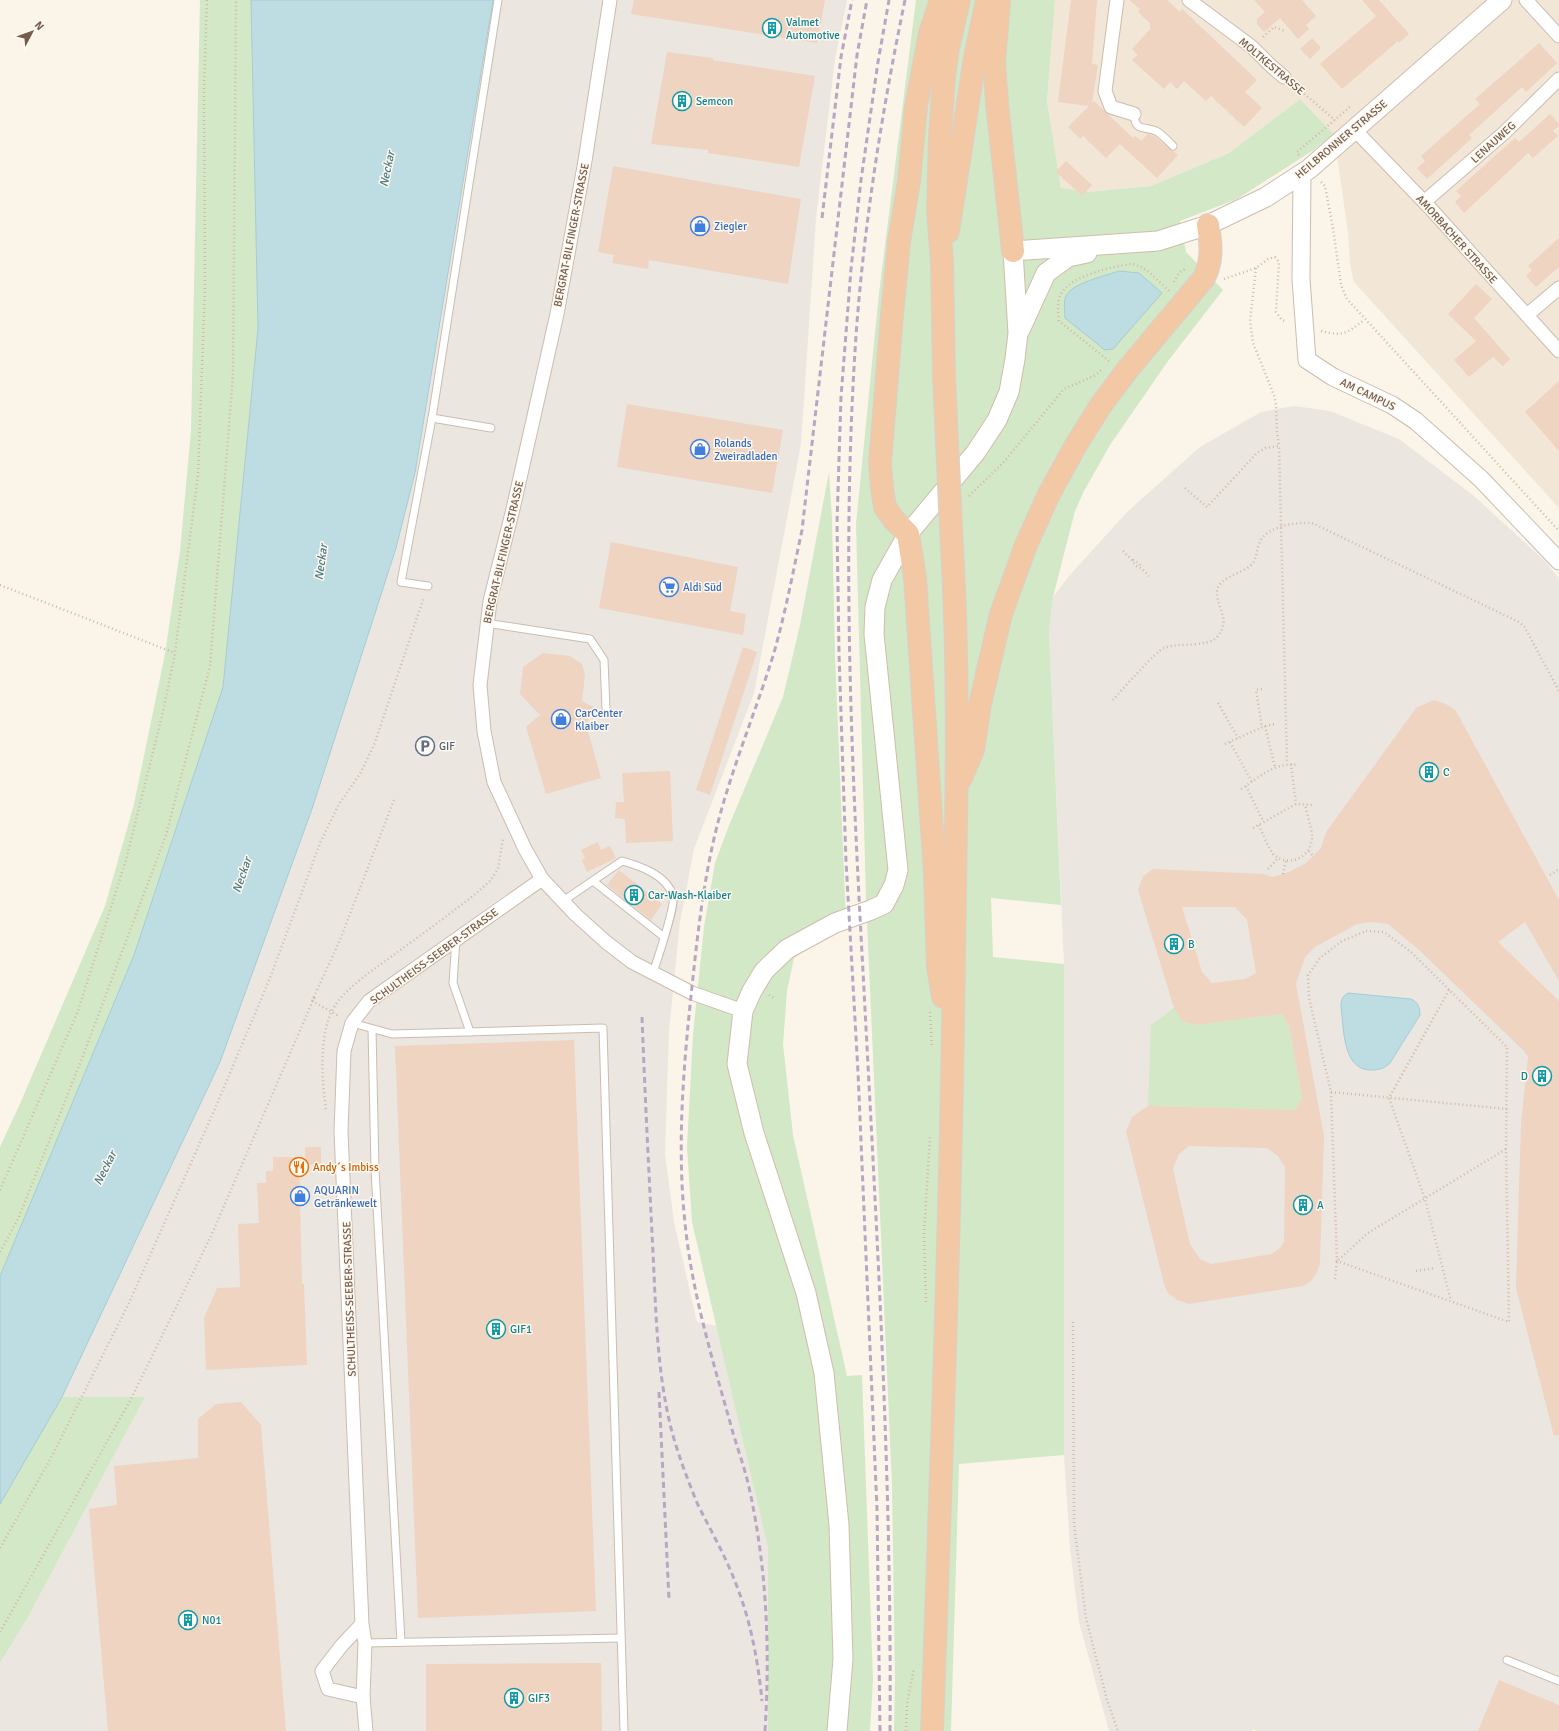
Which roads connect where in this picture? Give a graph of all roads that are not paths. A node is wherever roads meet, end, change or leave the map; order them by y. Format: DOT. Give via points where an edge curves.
graph roads {
  1 [pos="498,0"];
  2 [pos="610,0"];
  3 [pos="941,0"];
  4 [pos="959,0"];
  5 [pos="987,0"];
  6 [pos="999,0"];
  7 [pos="1116,0"];
  8 [pos="1189,0"];
  9 [pos="1502,0"];
  10 [pos="1526,0"];
  11 [pos="1559,36"];
  12 [pos="1284,77"];
  13 [pos="1559,80"];
  14 [pos="1134,114"];
  15 [pos="1354,129"];
  16 [pos="1173,146"];
  17 [pos="1302,175"];
  18 [pos="1424,202"];
  19 [pos="1208,225"];
  20 [pos="1131,244"];
  21 [pos="1013,251"];
  22 [pos="942,263"];
  23 [pos="1559,288"];
  24 [pos="1527,316"];
  25 [pos="1018,333"];
  26 [pos="1559,350"];
  27 [pos="432,418"];
  28 [pos="491,428"];
  29 [pos="908,534"];
  30 [pos="1559,561"];
  31 [pos="428,586"];
  32 [pos="486,623"];
  33 [pos="606,709"];
  34 [pos="956,790"];
  35 [pos="542,878"];
  36 [pos="593,881"];
  37 [pos="563,902"];
  38 [pos="664,937"];
  39 [pos="456,939"];
  40 [pos="653,973"];
  41 [pos="743,1011"];
  42 [pos="352,1023"];
  43 [pos="372,1029"];
  44 [pos="470,1032"];
  45 [pos="953,1054"];
  46 [pos="362,1624"];
  47 [pos="621,1638"];
  48 [pos="401,1642"];
  49 [pos="365,1643"];
  50 [pos="1507,1660"];
  51 [pos="1559,1681"];
  52 [pos="363,1697"];
  53 [pos="366,1731"];
  54 [pos="624,1731"];
  55 [pos="837,1731"];
  56 [pos="932,1731"];
  1 -- 27 [label="lane"];
  2 -- 32 [label="street, BERGRAT-BILFINGER-STRASSE" via="585,161 556,314"];
  3 -- 29 [label="highway" via="930,33 915,114 909,181 899,242 880,463 885,507"];
  4 -- 22 [label="highway" via="948,48 940,135 938,211"];
  5 -- 22 [label="highway" via="975,57 952,214"];
  6 -- 21 [label="highway" via="994,62"];
  7 -- 14 [label="street" via="1105,91 1111,107"];
  8 -- 12 [label="street, MOLTKESTRASSE" via="1252,47"];
  9 -- 15 [label="main road, HEILBRONNER STRASSE"];
  10 -- 11 [label="street"];
  13 -- 18 [label="street, LENAUWEG" via="1504,133"];
  14 -- 16 [label="lane" via="1134,122 1138,126 1157,131"];
  15 -- 17 [label="main road, HEILBRONNER STRASSE"];
  15 -- 18 [label="street, AMORBACHER STRASSE"];
  17 -- 19 [label="main road, HEILBRONNER STRASSE" via="1266,197"];
  17 -- 30 [label="street, AM CAMPUS" via="1301,279 1307,360 1333,377 1392,404 1416,422 1481,478"];
  18 -- 24 [label="street, AMORBACHER STRASSE"];
  19 -- 20 [label="main road, HEILBRONNER STRASSE" via="1158,241"];
  19 -- 34 [label="highway" via="1212,245 1204,278 1101,405 1076,445 1026,544 1001,614 980,704 973,750"];
  20 -- 21 [label="main road, HEILBRONNER STRASSE"];
  20 -- 25 [label="main road" via="1068,257 1046,274"];
  21 -- 25 [label="main road"];
  22 -- 34 [label="highway, bridge" via="944,377 956,608"];
  23 -- 24 [label="street"];
  24 -- 26 [label="street, AMORBACHER STRASSE"];
  25 -- 29 [label="main road" via="1009,392 997,420 976,452"];
  27 -- 28 [label="lane"];
  27 -- 31 [label="lane" via="401,582"];
  29 -- 41 [label="main road" via="882,580 875,607 874,634 898,870 894,885 884,904 835,923 787,949 764,971"];
  29 -- 45 [label="highway" via="916,578 935,874 938,967"];
  32 -- 33 [label="lane" via="590,639 604,660"];
  32 -- 35 [label="street, BERGRAT-BILFINGER-STRASSE" via="480,685 484,731 494,782 525,849"];
  34 -- 45 [label="highway"];
  35 -- 37 [label="street, BERGRAT-BILFINGER-STRASSE"];
  35 -- 39 [label="street, SCHULTHEISS-SEEBER-STRASSE"];
  36 -- 37 [label="lane"];
  36 -- 38 [label="lane"];
  36 -- 38 [label="lane" via="622,862 641,866 667,884 674,897"];
  37 -- 40 [label="street, BERGRAT-BILFINGER-STRASSE" via="606,942 632,962"];
  38 -- 40 [label="lane"];
  39 -- 42 [label="street, SCHULTHEISS-SEEBER-STRASSE" via="369,1001"];
  39 -- 44 [label="lane" via="453,983"];
  40 -- 41 [label="street, BERGRAT-BILFINGER-STRASSE" via="692,993"];
  41 -- 55 [label="main road" via="737,1064 754,1133 806,1293 824,1373 839,1525 842,1659"];
  42 -- 43 [label="lane"];
  42 -- 46 [label="street, SCHULTHEISS-SEEBER-STRASSE" via="344,1051 341,1131"];
  43 -- 44 [label="lane" via="392,1034"];
  43 -- 48 [label="lane" via="375,1169"];
  44 -- 47 [label="lane" via="603,1028"];
  45 -- 56 [label="highway"];
  46 -- 49 [label="street, SCHULTHEISS-SEEBER-STRASSE"];
  46 -- 52 [label="street" via="322,1671 328,1690"];
  47 -- 48 [label="lane"];
  47 -- 54 [label="lane"];
  48 -- 49 [label="lane"];
  49 -- 52 [label="street, SCHULTHEISS-SEEBER-STRASSE"];
  50 -- 51 [label="lane"];
  52 -- 53 [label="street, SCHULTHEISS-SEEBER-STRASSE"];
}
